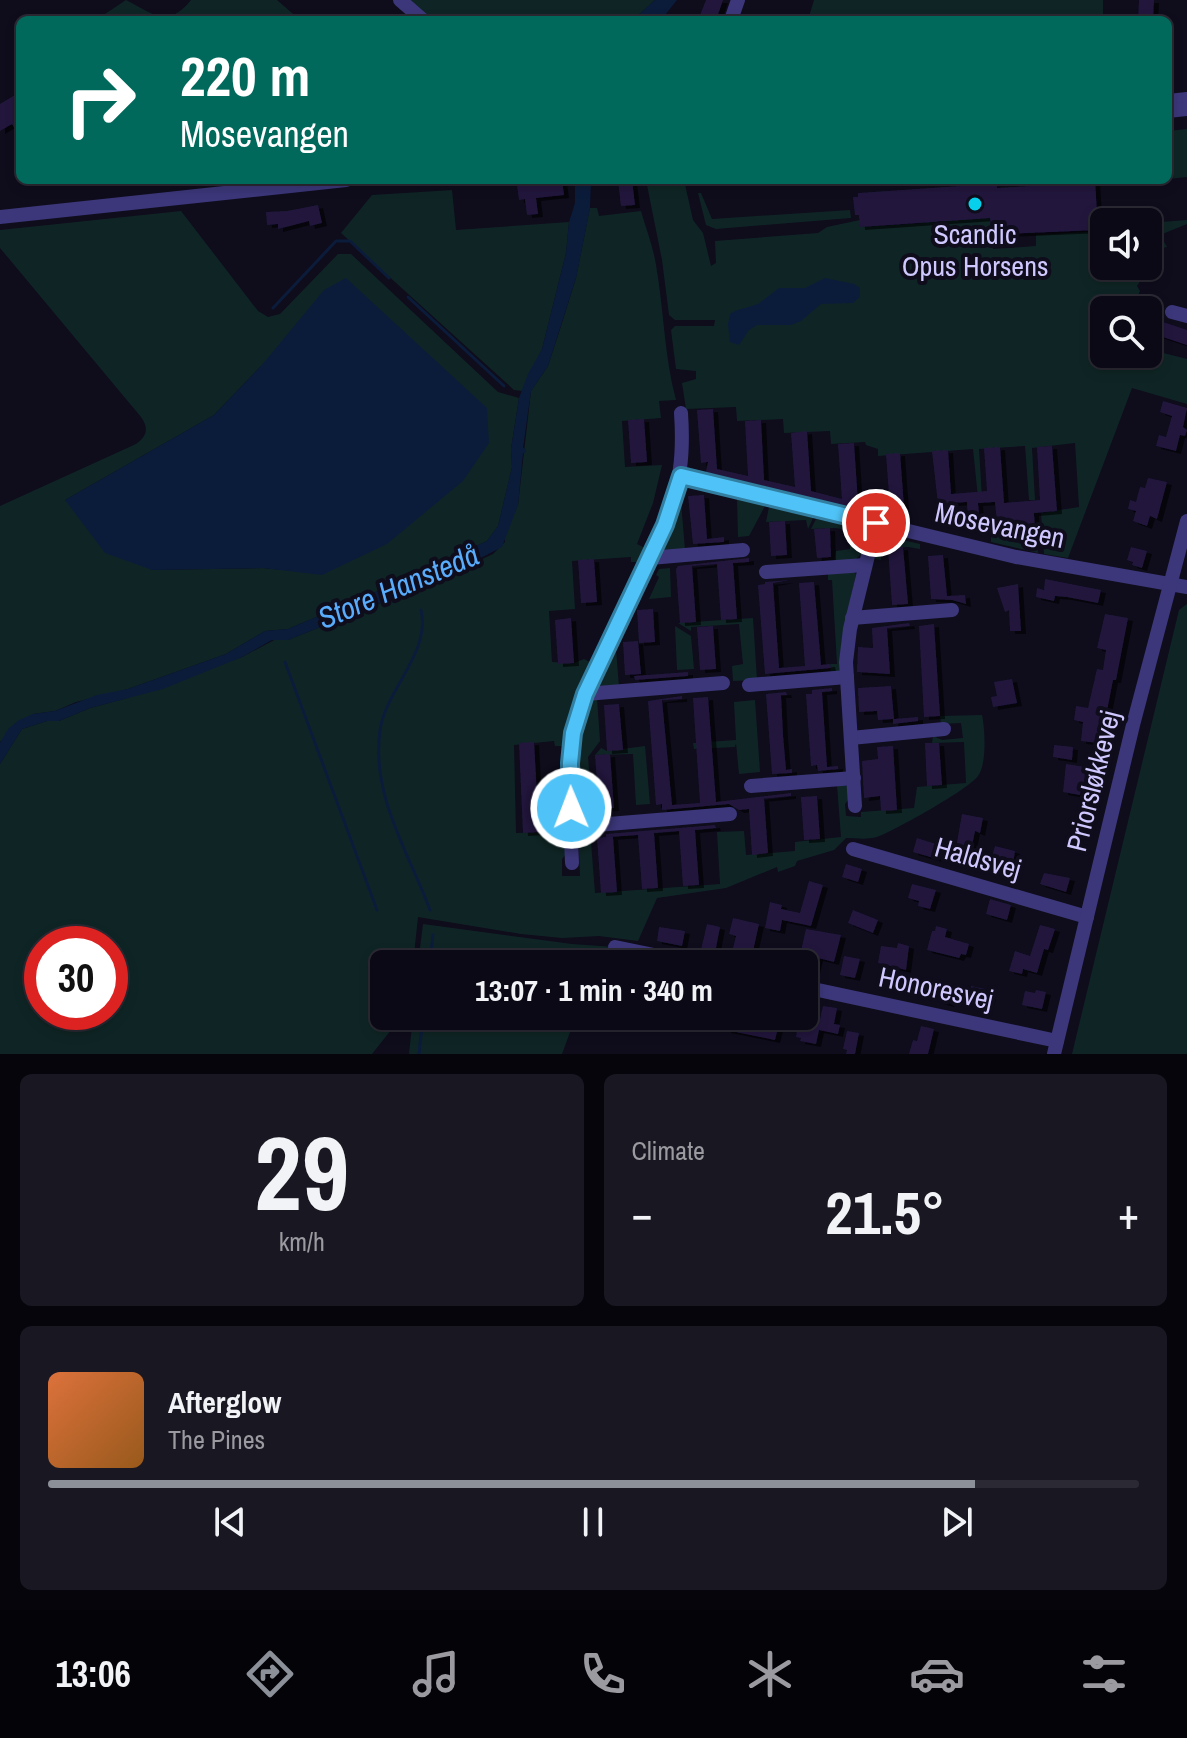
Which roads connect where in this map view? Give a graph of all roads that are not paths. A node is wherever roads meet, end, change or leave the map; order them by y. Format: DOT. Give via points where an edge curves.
graph roads {
  1 [pos="400,0"];
  2 [pos="418,16"];
  3 [pos="309,184"];
  4 [pos="0,217"];
  5 [pos="681,413"];
  6 [pos="681,476"];
  7 [pos="1187,521"];
  8 [pos="876,523"];
  9 [pos="743,550"];
  10 [pos="650,558"];
  11 [pos="865,565"];
  12 [pos="766,572"];
  13 [pos="1169,584"];
  14 [pos="1187,587"];
  15 [pos="952,610"];
  16 [pos="852,618"];
  17 [pos="847,677"];
  18 [pos="723,683"];
  19 [pos="749,685"];
  20 [pos="585,694"];
  21 [pos="944,729"];
  22 [pos="851,738"];
  23 [pos="854,778"];
  24 [pos="751,786"];
  25 [pos="855,806"];
  26 [pos="730,814"];
  27 [pos="572,827"];
  28 [pos="853,849"];
  29 [pos="572,863"];
  30 [pos="1087,917"];
  31 [pos="615,947"];
  32 [pos="630,950"];
  33 [pos="818,990"];
  34 [pos="1056,1048"];
  1 -- 2 [label="street"];
  3 -- 4 [label="street"];
  5 -- 6 [label="street"];
  6 -- 8 [label="street, Mosevangen"];
  6 -- 10 [label="street"];
  7 -- 13 [label="street, Priorsløkkevej"];
  8 -- 11 [label="street"];
  8 -- 13 [label="street, Mosevangen" via="1016,557"];
  9 -- 10 [label="street"];
  10 -- 20 [label="street"];
  11 -- 12 [label="street"];
  11 -- 16 [label="street"];
  13 -- 14 [label="street, Mosevangen"];
  13 -- 30 [label="street, Priorsløkkevej"];
  15 -- 16 [label="street"];
  16 -- 17 [label="street"];
  17 -- 19 [label="street"];
  17 -- 22 [label="street"];
  18 -- 20 [label="street"];
  20 -- 27 [label="street" via="570,763"];
  21 -- 22 [label="street"];
  22 -- 23 [label="street"];
  23 -- 24 [label="street"];
  23 -- 25 [label="street"];
  26 -- 27 [label="street"];
  27 -- 29 [label="street"];
  28 -- 30 [label="street, Haldsvej"];
  30 -- 34 [label="street, Priorsløkkevej"];
  31 -- 32 [label="street"];
  33 -- 34 [label="street, Honoresvej"];
}
